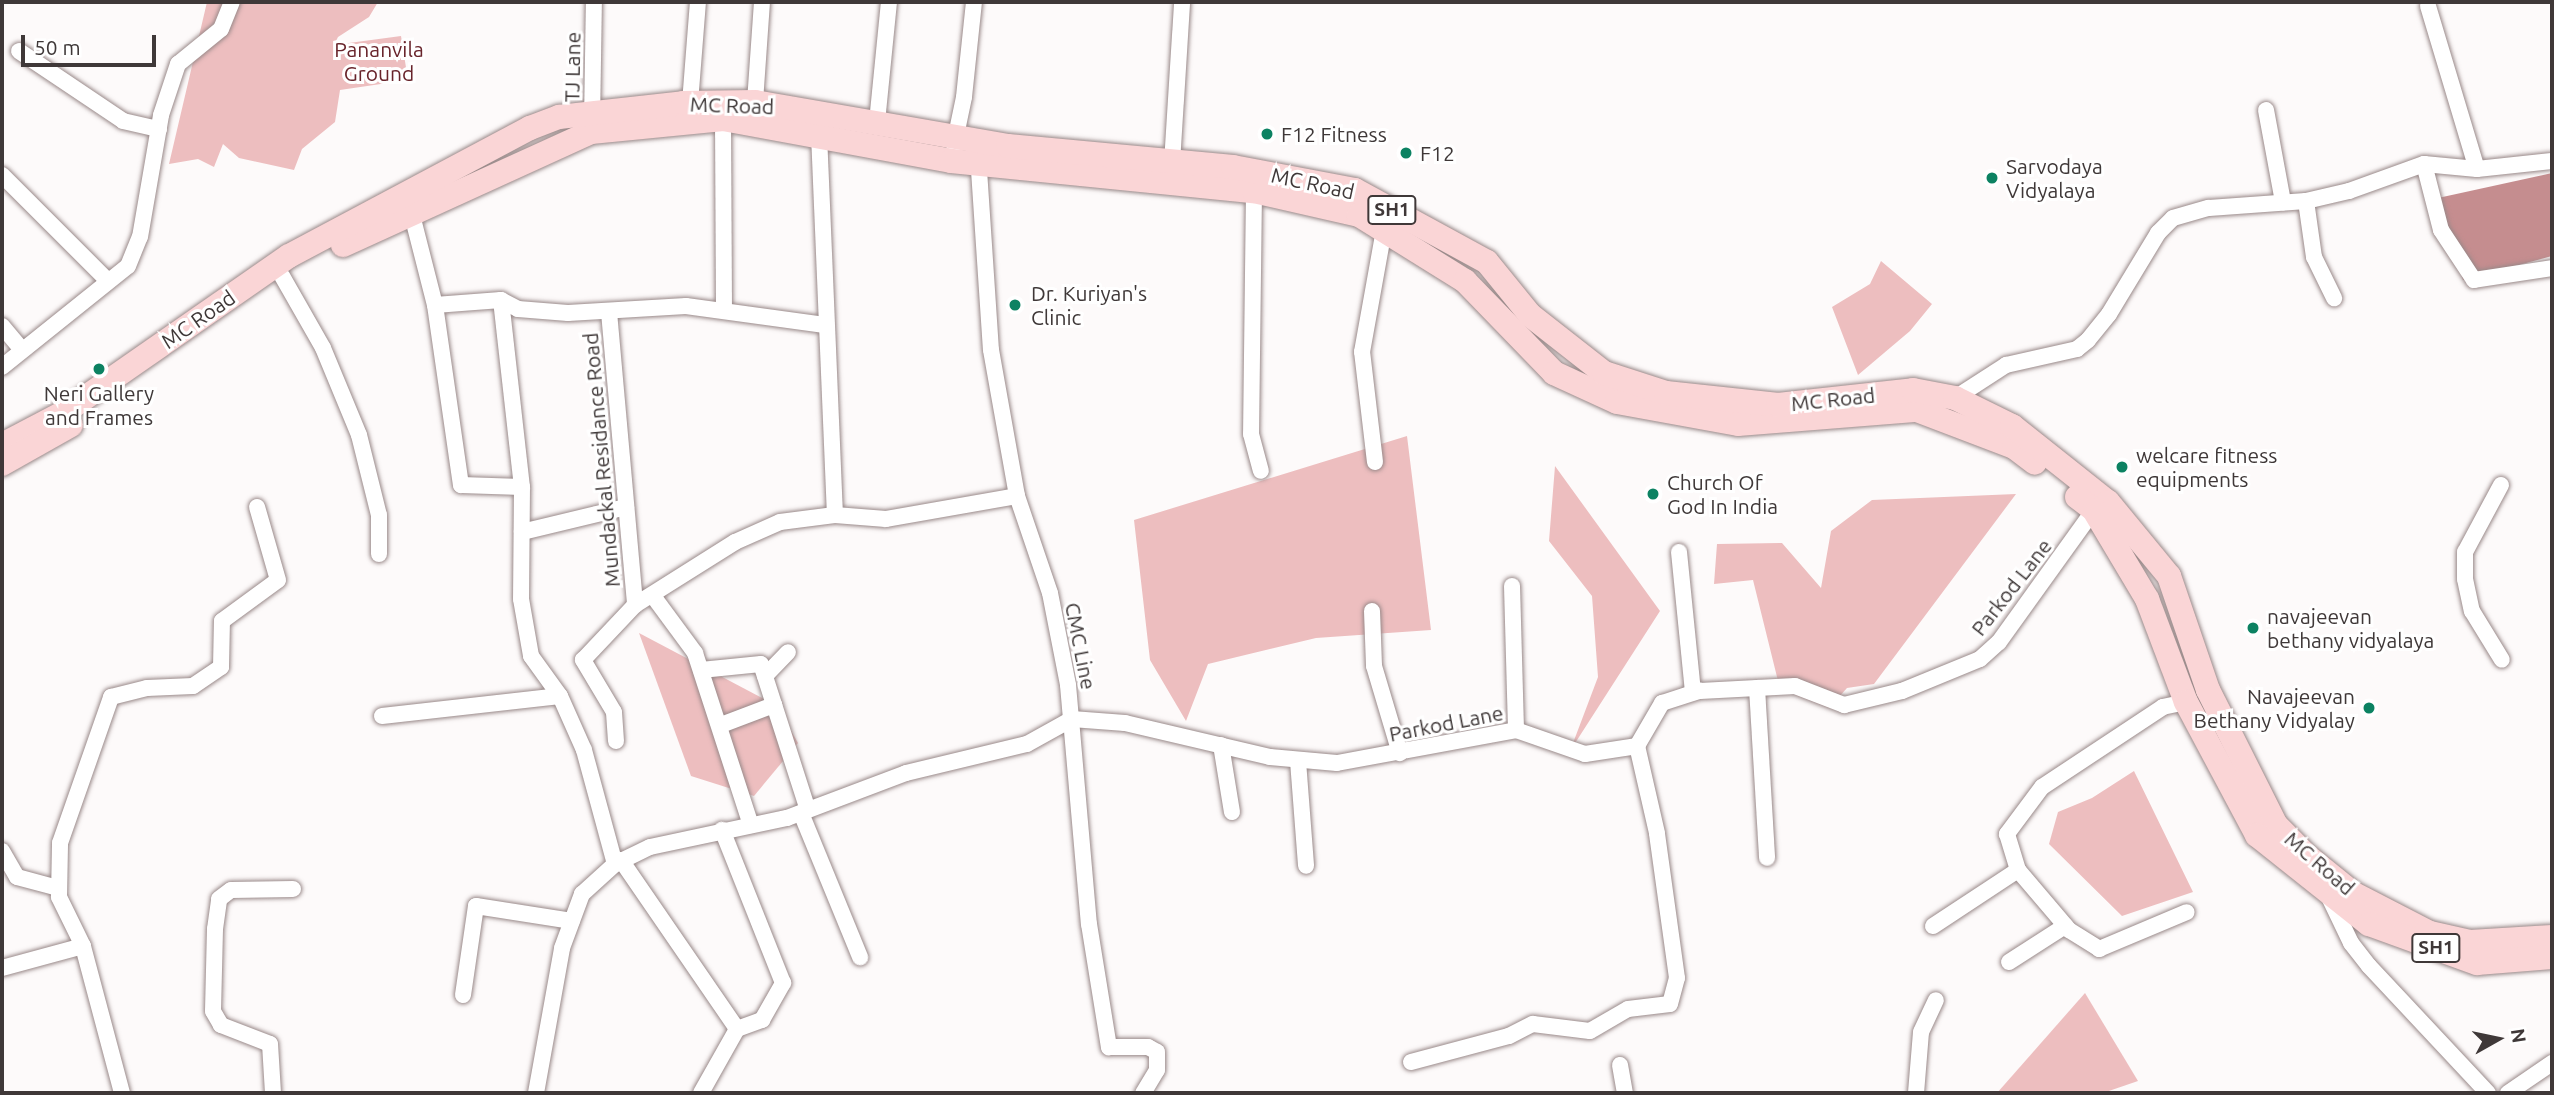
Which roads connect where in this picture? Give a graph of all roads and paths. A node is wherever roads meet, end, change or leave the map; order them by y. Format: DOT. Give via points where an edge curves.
graph roads {
  1 [pos="232,2"];
  2 [pos="594,2"];
  3 [pos="698,2"];
  4 [pos="762,2"];
  5 [pos="889,2"];
  6 [pos="974,2"];
  7 [pos="1182,2"];
  8 [pos="2428,6"];
  9 [pos="19,51"];
  10 [pos="755,102"];
  11 [pos="690,103"];
  12 [pos="2266,110"];
  13 [pos="723,119"];
  14 [pos="592,122"];
  15 [pos="877,122"];
  16 [pos="159,129"];
  17 [pos="819,134"];
  18 [pos="970,147"];
  19 [pos="2552,160"];
  20 [pos="1171,163"];
  21 [pos="2424,164"];
  22 [pos="2477,169"];
  23 [pos="2,175"];
  24 [pos="1254,191"];
  25 [pos="2306,201"];
  26 [pos="2283,202"];
  27 [pos="411,211"];
  28 [pos="1384,230"];
  29 [pos="2552,268"];
  30 [pos="282,276"];
  31 [pos="107,280"];
  32 [pos="2334,298"];
  33 [pos="501,300"];
  34 [pos="435,304"];
  35 [pos="724,309"];
  36 [pos="609,312"];
  37 [pos="825,325"];
  38 [pos="2,326"];
  39 [pos="22,350"];
  40 [pos="2,367"];
  41 [pos="1955,398"];
  42 [pos="2,445"];
  43 [pos="1375,462"];
  44 [pos="2,464"];
  45 [pos="1261,471"];
  46 [pos="2501,485"];
  47 [pos="522,487"];
  48 [pos="1017,496"];
  49 [pos="257,507"];
  50 [pos="626,507"];
  51 [pos="2094,510"];
  52 [pos="835,515"];
  53 [pos="522,532"];
  54 [pos="1679,552"];
  55 [pos="379,554"];
  56 [pos="1512,586"];
  57 [pos="653,596"];
  58 [pos="635,605"];
  59 [pos="1372,611"];
  60 [pos="788,652"];
  61 [pos="2502,660"];
  62 [pos="701,670"];
  63 [pos="765,676"];
  64 [pos="1757,688"];
  65 [pos="1693,692"];
  66 [pos="560,696"];
  67 [pos="2186,702"];
  68 [pos="774,705"];
  69 [pos="382,716"];
  70 [pos="1072,719"];
  71 [pos="721,725"];
  72 [pos="1516,730"];
  73 [pos="616,741"];
  74 [pos="1221,745"];
  75 [pos="1637,746"];
  76 [pos="1400,753"];
  77 [pos="1298,761"];
  78 [pos="804,812"];
  79 [pos="1233,812"];
  80 [pos="751,825"];
  81 [pos="722,830"];
  82 [pos="2,851"];
  83 [pos="1767,858"];
  84 [pos="618,862"];
  85 [pos="1306,866"];
  86 [pos="2018,870"];
  87 [pos="58,888"];
  88 [pos="293,889"];
  89 [pos="2329,897"];
  90 [pos="2187,912"];
  91 [pos="572,921"];
  92 [pos="1933,926"];
  93 [pos="2065,926"];
  94 [pos="2552,937"];
  95 [pos="83,946"];
  96 [pos="860,957"];
  97 [pos="2552,957"];
  98 [pos="2009,962"];
  99 [pos="2,968"];
  100 [pos="463,995"];
  101 [pos="1936,1000"];
  102 [pos="737,1029"];
  103 [pos="1411,1062"];
  104 [pos="2552,1063"];
  105 [pos="1620,1065"];
  106 [pos="2515,1092"];
  107 [pos="122,1093"];
  108 [pos="273,1093"];
  109 [pos="536,1093"];
  110 [pos="701,1093"];
  111 [pos="1143,1093"];
  112 [pos="1625,1093"];
  113 [pos="1916,1093"];
  114 [pos="2488,1093"];
  1 -- 16 [label="street" via="221,29 178,64"];
  2 -- 14 [label="street, TJ Lane"];
  3 -- 11 [label="street"];
  4 -- 10 [label="street"];
  5 -- 15 [label="street"];
  6 -- 18 [label="street, CMC Line" via="964,97"];
  7 -- 20 [label="street"];
  8 -- 22 [label="street"];
  9 -- 16 [label="street" via="123,121"];
  10 -- 11 [label="main road, MC Road / SH1"];
  10 -- 15 [label="main road, MC Road / SH1"];
  11 -- 14 [label="main road, MC Road / SH1"];
  12 -- 26 [label="street"];
  13 -- 14 [label="main road, MC Road / SH1"];
  13 -- 17 [label="main road, MC Road / SH1"];
  13 -- 35 [label="street"];
  14 -- 27 [label="main road, MC Road / SH1"];
  14 -- 42 [label="main road, MC Road / SH1" via="530,128 289,256 63,413"];
  15 -- 18 [label="main road, MC Road / SH1"];
  16 -- 31 [label="street" via="140,237 128,266"];
  17 -- 18 [label="main road, MC Road / SH1" via="951,161"];
  17 -- 37 [label="street"];
  18 -- 20 [label="main road, MC Road / SH1"];
  18 -- 24 [label="main road, MC Road / SH1"];
  18 -- 48 [label="street, CMC Line" via="991,349"];
  19 -- 22 [label="street"];
  20 -- 41 [label="main road, MC Road / SH1" via="1233,167 1355,190 1487,262 1530,315 1604,373 1666,393 1778,405 1913,390"];
  21 -- 22 [label="street"];
  21 -- 25 [label="street"];
  21 -- 29 [label="street" via="2441,230 2474,280"];
  23 -- 31 [label="street"];
  24 -- 28 [label="main road, MC Road / SH1" via="1359,215"];
  24 -- 45 [label="street" via="1251,433"];
  25 -- 26 [label="street"];
  25 -- 32 [label="street" via="2314,257"];
  26 -- 41 [label="street" via="2209,208 2173,218 2158,233 2088,340 2077,349 2006,365"];
  27 -- 30 [label="main road, MC Road / SH1"];
  27 -- 34 [label="street"];
  28 -- 43 [label="street" via="1362,352"];
  28 -- 51 [label="main road, MC Road / SH1" via="1465,281 1554,373 1617,402 1738,424 1917,410 2014,447"];
  30 -- 44 [label="main road, MC Road / SH1" via="131,386 37,447"];
  30 -- 55 [label="street" via="323,348 359,435 379,515"];
  31 -- 39 [label="street"];
  33 -- 34 [label="street"];
  33 -- 36 [label="street" via="518,309"];
  33 -- 47 [label="street"];
  34 -- 47 [label="street" via="461,485"];
  35 -- 36 [label="street" via="686,306"];
  35 -- 37 [label="street"];
  36 -- 50 [label="street, Mundackal Residance Road"];
  37 -- 52 [label="street"];
  38 -- 39 [label="street"];
  39 -- 40 [label="street"];
  41 -- 94 [label="main road, MC Road / SH1" via="2012,425 2108,502 2169,576 2207,690 2276,825 2307,856 2354,894 2430,933 2470,942"];
  46 -- 61 [label="street" via="2465,552 2465,579 2472,611"];
  47 -- 53 [label="street"];
  48 -- 52 [label="street" via="886,519"];
  48 -- 70 [label="street, CMC Line" via="1050,593"];
  49 -- 87 [label="street" via="278,580 222,621 221,667 193,687 147,688 111,697 60,843"];
  50 -- 53 [label="street"];
  50 -- 58 [label="street, Mundackal Residance Road"];
  51 -- 64 [label="street, Parkod Lane" via="1999,642 1980,659 1902,691 1844,705 1795,686"];
  51 -- 67 [label="main road, MC Road / SH1" via="2147,599"];
  52 -- 57 [label="street" via="780,522 735,542"];
  53 -- 66 [label="street" via="522,599 531,656"];
  54 -- 65 [label="street"];
  56 -- 72 [label="street"];
  57 -- 58 [label="street"];
  57 -- 62 [label="street" via="695,653"];
  58 -- 73 [label="street" via="583,660 614,712"];
  59 -- 76 [label="street" via="1374,666"];
  60 -- 63 [label="street"];
  62 -- 63 [label="street" via="761,664"];
  62 -- 71 [label="street"];
  63 -- 68 [label="street"];
  64 -- 65 [label="street, Parkod Lane"];
  64 -- 83 [label="street"];
  65 -- 75 [label="street, Parkod Lane" via="1662,703"];
  66 -- 69 [label="street"];
  66 -- 84 [label="street" via="584,750"];
  67 -- 86 [label="street" via="2163,706 2042,787 2007,834"];
  67 -- 89 [label="main road, MC Road / SH1" via="2257,835"];
  68 -- 71 [label="street"];
  68 -- 78 [label="street"];
  70 -- 74 [label="street, Parkod Lane" via="1125,723"];
  70 -- 78 [label="street" via="1027,744 906,773"];
  70 -- 111 [label="street, CMC Line" via="1089,924 1109,1047 1148,1047 1157,1052 1157,1070"];
  71 -- 80 [label="street"];
  72 -- 75 [label="street, Parkod Lane" via="1585,754"];
  72 -- 76 [label="street, Parkod Lane" via="1471,735"];
  74 -- 77 [label="street, Parkod Lane"];
  74 -- 79 [label="street"];
  75 -- 103 [label="street" via="1657,832 1677,978 1670,1004 1628,1009 1590,1031 1556,1023 1533,1024 1509,1036"];
  76 -- 77 [label="street, Parkod Lane" via="1337,764"];
  77 -- 85 [label="street"];
  78 -- 80 [label="street"];
  78 -- 96 [label="street"];
  80 -- 81 [label="street"];
  81 -- 84 [label="street" via="679,838"];
  81 -- 102 [label="street" via="782,982 761,1020"];
  82 -- 87 [label="street" via="17,877"];
  84 -- 91 [label="street" via="582,894"];
  84 -- 102 [label="street"];
  86 -- 92 [label="street"];
  86 -- 93 [label="street"];
  87 -- 95 [label="street"];
  88 -- 108 [label="street" via="231,890 219,899 215,929 213,1010 221,1025 270,1044"];
  89 -- 97 [label="main road, MC Road / SH1" via="2368,924 2477,963"];
  89 -- 114 [label="street" via="2351,943 2369,966"];
  90 -- 93 [label="street" via="2099,949"];
  91 -- 100 [label="street" via="476,906"];
  91 -- 109 [label="street" via="562,947"];
  93 -- 98 [label="street"];
  95 -- 99 [label="street"];
  95 -- 107 [label="street"];
  101 -- 113 [label="street" via="1921,1032"];
  102 -- 110 [label="street"];
  104 -- 106 [label="street"];
  105 -- 112 [label="street"];
}
